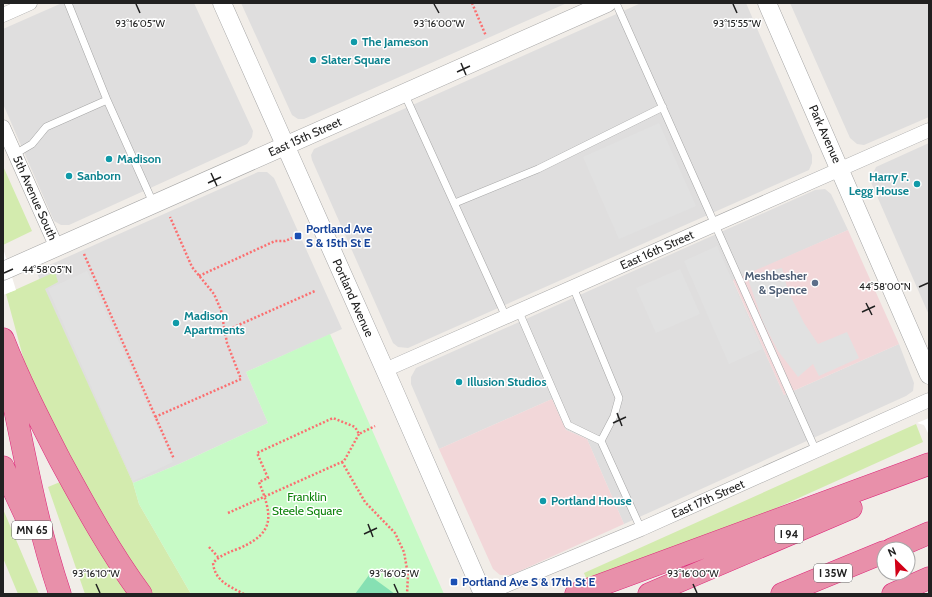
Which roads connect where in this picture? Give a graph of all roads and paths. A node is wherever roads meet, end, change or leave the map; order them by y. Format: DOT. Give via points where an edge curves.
graph roads {
  1 [pos="30,3"];
  2 [pos="68,3"];
  3 [pos="222,3"];
  4 [pos="472,3"];
  5 [pos="607,3"];
  6 [pos="616,3"];
  7 [pos="767,3"];
  8 [pos="3,15"];
  9 [pos="486,36"];
  10 [pos="404,93"];
  11 [pos="107,100"];
  12 [pos="663,107"];
  13 [pos="3,127"];
  14 [pos="929,130"];
  15 [pos="286,146"];
  16 [pos="15,154"];
  17 [pos="840,169"];
  18 [pos="455,203"];
  19 [pos="154,205"];
  20 [pos="170,217"];
  21 [pos="715,225"];
  22 [pos="292,238"];
  23 [pos="57,248"];
  24 [pos="84,254"];
  25 [pos="7,269"];
  26 [pos="199,276"];
  27 [pos="573,287"];
  28 [pos="315,291"];
  29 [pos="513,314"];
  30 [pos="225,331"];
  31 [pos="3,339"];
  32 [pos="3,356"];
  33 [pos="385,370"];
  34 [pos="929,375"];
  35 [pos="929,400"];
  36 [pos="155,417"];
  37 [pos="375,426"];
  38 [pos="359,434"];
  39 [pos="601,441"];
  40 [pos="816,451"];
  41 [pos="174,459"];
  42 [pos="342,462"];
  43 [pos="929,464"];
  44 [pos="3,467"];
  45 [pos="929,475"];
  46 [pos="265,496"];
  47 [pos="228,513"];
  48 [pos="641,529"];
  49 [pos="929,533"];
  50 [pos="910,541"];
  51 [pos="209,547"];
  52 [pos="876,555"];
  53 [pos="218,557"];
  54 [pos="929,578"];
  55 [pos="929,582"];
  56 [pos="60,594"];
  57 [pos="141,594"];
  58 [pos="244,594"];
  59 [pos="407,594"];
  60 [pos="484,594"];
  61 [pos="576,594"];
  62 [pos="649,594"];
  63 [pos="782,594"];
  64 [pos="893,594"];
  65 [pos="907,594"];
  1 -- 8 [label="street"];
  2 -- 11 [label="lane"];
  3 -- 15 [label="street, Portland Avenue"];
  4 -- 9 [label="path"];
  5 -- 10 [label="street, East 15th Street"];
  6 -- 12 [label="lane"];
  7 -- 17 [label="street, Park Avenue"];
  10 -- 15 [label="street, East 15th Street"];
  10 -- 18 [label="lane"];
  11 -- 16 [label="lane" via="46,128 32,144"];
  11 -- 19 [label="lane"];
  12 -- 18 [label="lane" via="538,169"];
  12 -- 21 [label="lane"];
  13 -- 16 [label="street, 5th Avenue South"];
  14 -- 17 [label="street, East 16th Street"];
  15 -- 19 [label="street, East 15th Street"];
  15 -- 33 [label="street, Portland Avenue"];
  16 -- 23 [label="street, 5th Avenue South"];
  17 -- 21 [label="street, East 16th Street"];
  17 -- 34 [label="street, Park Avenue"];
  18 -- 29 [label="lane"];
  19 -- 23 [label="street, East 15th Street"];
  20 -- 26 [label="path" via="192,267"];
  21 -- 27 [label="street, East 16th Street"];
  21 -- 40 [label="lane"];
  22 -- 26 [label="path" via="275,241"];
  23 -- 25 [label="street, East 15th Street"];
  24 -- 36 [label="path"];
  26 -- 30 [label="path" via="214,294 221,310"];
  27 -- 29 [label="street, East 16th Street"];
  27 -- 39 [label="lane" via="619,398 614,416"];
  28 -- 30 [label="path"];
  29 -- 33 [label="street, East 16th Street"];
  29 -- 39 [label="lane" via="568,425"];
  30 -- 36 [label="path" via="241,379"];
  31 -- 57 [label="highway" via="70,478"];
  32 -- 56 [label="highway" via="34,504"];
  33 -- 60 [label="street, Portland Avenue"];
  35 -- 40 [label="street, East 17th Street"];
  36 -- 41 [label="path"];
  37 -- 38 [label="path"];
  38 -- 42 [label="path"];
  38 -- 46 [label="path" via="355,427 332,418 257,453 268,478 259,482"];
  39 -- 48 [label="lane"];
  40 -- 48 [label="street, East 17th Street"];
  42 -- 46 [label="path"];
  42 -- 59 [label="path" via="365,502 395,533 404,552 408,575"];
  43 -- 61 [label="highway"];
  44 -- 56 [label="highway, MN 65"];
  45 -- 62 [label="highway, I 94"];
  46 -- 47 [label="path"];
  46 -- 53 [label="path" via="269,520 262,535 254,542"];
  48 -- 60 [label="street, East 17th Street"];
  49 -- 50 [label="highway"];
  51 -- 53 [label="path"];
  52 -- 63 [label="highway, I 35W"];
  53 -- 58 [label="path" via="213,563 218,580"];
  54 -- 64 [label="highway"];
  55 -- 65 [label="highway"];
}
